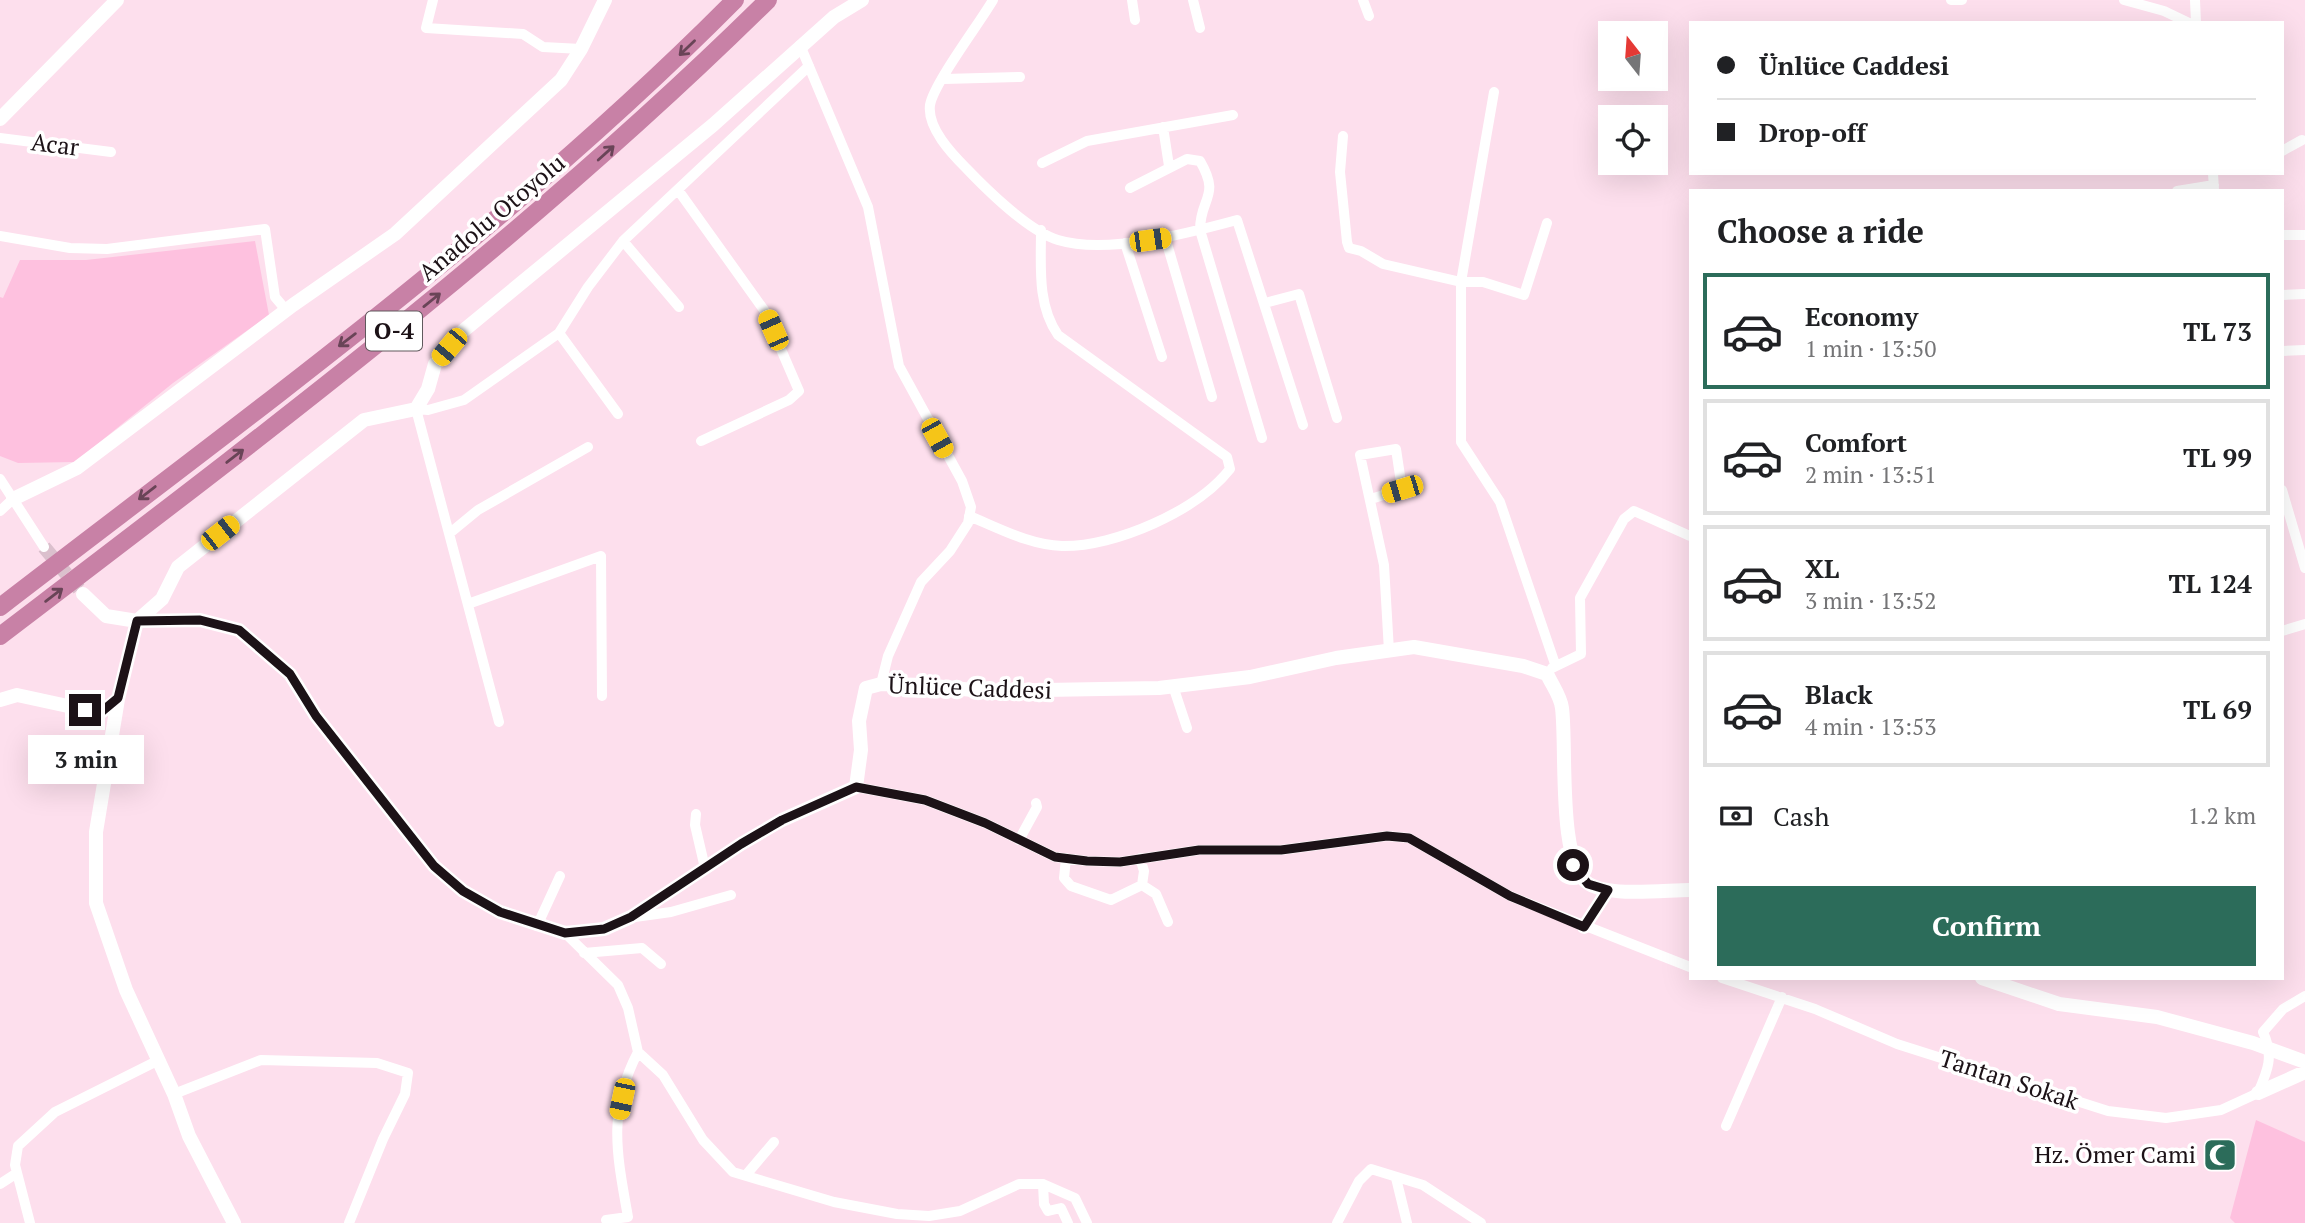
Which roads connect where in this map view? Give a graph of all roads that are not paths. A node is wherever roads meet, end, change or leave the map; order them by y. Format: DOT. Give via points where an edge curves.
graph roads {
  1 [pos="117,0"];
  2 [pos="433,0"];
  3 [pos="605,0"];
  4 [pos="736,0"];
  5 [pos="768,0"];
  6 [pos="862,0"];
  7 [pos="993,0"];
  8 [pos="1132,0"];
  9 [pos="1193,0"];
  10 [pos="1363,0"];
  11 [pos="1951,0"];
  12 [pos="1962,0"];
  13 [pos="2124,0"];
  14 [pos="2196,0"];
  15 [pos="1369,16"];
  16 [pos="1135,20"];
  17 [pos="2185,21"];
  18 [pos="2196,21"];
  19 [pos="1200,29"];
  20 [pos="800,45"];
  21 [pos="581,49"];
  22 [pos="809,66"];
  23 [pos="1020,77"];
  24 [pos="944,79"];
  25 [pos="1494,92"];
  26 [pos="1233,115"];
  27 [pos="0,119"];
  28 [pos="1163,128"];
  29 [pos="1343,136"];
  30 [pos="0,138"];
  31 [pos="2302,140"];
  32 [pos="2284,150"];
  33 [pos="111,152"];
  34 [pos="1042,163"];
  35 [pos="1169,166"];
  36 [pos="1130,188"];
  37 [pos="678,190"];
  38 [pos="1547,223"];
  39 [pos="1041,230"];
  40 [pos="1200,230"];
  41 [pos="2284,235"];
  42 [pos="2305,235"];
  43 [pos="0,236"];
  44 [pos="1165,237"];
  45 [pos="622,241"];
  46 [pos="1125,243"];
  47 [pos="1461,282"];
  48 [pos="2305,294"];
  49 [pos="2284,295"];
  50 [pos="1265,303"];
  51 [pos="679,307"];
  52 [pos="286,310"];
  53 [pos="559,333"];
  54 [pos="2305,350"];
  55 [pos="2284,351"];
  56 [pos="1162,357"];
  57 [pos="1212,397"];
  58 [pos="416,409"];
  59 [pos="618,414"];
  60 [pos="1337,418"];
  61 [pos="1303,425"];
  62 [pos="1262,438"];
  63 [pos="701,441"];
  64 [pos="588,447"];
  65 [pos="0,478"];
  66 [pos="2284,497"];
  67 [pos="13,499"];
  68 [pos="1371,499"];
  69 [pos="0,511"];
  70 [pos="969,516"];
  71 [pos="450,533"];
  72 [pos="1689,536"];
  73 [pos="44,547"];
  74 [pos="2305,568"];
  75 [pos="83,594"];
  76 [pos="468,604"];
  77 [pos="0,607"];
  78 [pos="137,621"];
  79 [pos="2305,624"];
  80 [pos="2284,630"];
  81 [pos="0,636"];
  82 [pos="1389,651"];
  83 [pos="1551,669"];
  84 [pos="881,684"];
  85 [pos="1173,686"];
  86 [pos="602,695"];
  87 [pos="118,698"];
  88 [pos="0,700"];
  89 [pos="499,722"];
  90 [pos="1187,728"];
  91 [pos="856,787"];
  92 [pos="1035,803"];
  93 [pos="696,814"];
  94 [pos="1019,840"];
  95 [pos="1066,858"];
  96 [pos="1140,858"];
  97 [pos="705,868"];
  98 [pos="559,876"];
  99 [pos="1142,885"];
  100 [pos="1608,890"];
  101 [pos="1689,890"];
  102 [pos="731,895"];
  103 [pos="631,917"];
  104 [pos="1168,922"];
  105 [pos="537,926"];
  106 [pos="1584,927"];
  107 [pos="565,933"];
  108 [pos="584,953"];
  109 [pos="661,964"];
  110 [pos="1689,967"];
  111 [pos="1728,980"];
  112 [pos="1988,980"];
  113 [pos="2305,996"];
  114 [pos="1782,997"];
  115 [pos="2271,1050"];
  116 [pos="638,1052"];
  117 [pos="159,1060"];
  118 [pos="2305,1062"];
  119 [pos="2305,1072"];
  120 [pos="2258,1093"];
  121 [pos="174,1094"];
  122 [pos="1726,1126"];
  123 [pos="774,1143"];
  124 [pos="17,1173"];
  125 [pos="746,1175"];
  126 [pos="1396,1178"];
  127 [pos="0,1184"];
  128 [pos="1044,1184"];
  129 [pos="606,1220"];
  130 [pos="30,1223"];
  131 [pos="234,1223"];
  132 [pos="349,1223"];
  133 [pos="1068,1223"];
  134 [pos="1087,1223"];
  135 [pos="1337,1223"];
  136 [pos="1406,1223"];
  137 [pos="1480,1223"];
  1 -- 27 [label="street"];
  2 -- 21 [label="street" via="426,28 523,34 543,47"];
  3 -- 21 [label="street"];
  4 -- 77 [label="highway, Anadolu Otoyolu / O-4, one-way" via="632,99 464,246"];
  81 -- 5 [label="highway, Anadolu Otoyolu / O-4, one-way" via="479,262 666,99"];
  6 -- 20 [label="street"];
  7 -- 24 [label="street"];
  8 -- 16 [label="street"];
  9 -- 19 [label="street"];
  10 -- 15 [label="street"];
  11 -- 12 [label="street"];
  13 -- 17 [label="street"];
  14 -- 18 [label="street"];
  20 -- 22 [label="street"];
  20 -- 58 [label="street" via="713,125 463,331 435,364"];
  21 -- 52 [label="street" via="561,80 404,226"];
  22 -- 37 [label="street"];
  22 -- 70 [label="street" via="868,207 900,366 962,481 971,507"];
  23 -- 24 [label="street"];
  24 -- 39 [label="street" via="930,107 942,138 974,177"];
  25 -- 47 [label="street"];
  26 -- 28 [label="street"];
  28 -- 34 [label="street" via="1087,141"];
  28 -- 35 [label="street"];
  29 -- 47 [label="street" via="1341,202 1349,248 1383,264"];
  30 -- 33 [label="street, Acar"];
  31 -- 32 [label="street"];
  35 -- 36 [label="street"];
  35 -- 40 [label="street" via="1187,159 1200,161 1210,180"];
  37 -- 45 [label="street"];
  37 -- 63 [label="street" via="764,310 799,391"];
  38 -- 47 [label="street" via="1524,295 1483,282"];
  39 -- 46 [label="street" via="1072,243"];
  39 -- 70 [label="street" via="1042,290 1050,323 1058,335 1227,457 1230,469 1205,494 1163,520 1080,545 1059,546 1019,537"];
  40 -- 44 [label="street"];
  40 -- 50 [label="street" via="1237,220"];
  40 -- 62 [label="street"];
  41 -- 42 [label="street"];
  43 -- 52 [label="street" via="107,249 265,229 275,296"];
  44 -- 46 [label="street"];
  44 -- 57 [label="street"];
  45 -- 51 [label="street"];
  45 -- 53 [label="street"];
  46 -- 56 [label="street"];
  47 -- 83 [label="street" via="1461,442 1500,502"];
  48 -- 49 [label="street"];
  50 -- 60 [label="street" via="1299,294"];
  50 -- 61 [label="street"];
  52 -- 67 [label="street" via="76,468"];
  53 -- 58 [label="street" via="464,400"];
  53 -- 59 [label="street"];
  54 -- 55 [label="street"];
  58 -- 71 [label="street"];
  58 -- 78 [label="street" via="364,420 178,568 162,600"];
  64 -- 71 [label="street" via="478,510"];
  65 -- 67 [label="street"];
  66 -- 74 [label="street"];
  67 -- 69 [label="street"];
  67 -- 73 [label="street"];
  68 -- 68 [label="street" via="1402,489 1395,449 1360,455"];
  68 -- 82 [label="street" via="1384,565"];
  70 -- 84 [label="street" via="950,551 921,582 888,656"];
  71 -- 76 [label="street"];
  72 -- 83 [label="street" via="1634,511 1624,519 1580,598 1581,654"];
  75 -- 78 [label="street" via="106,616"];
  76 -- 86 [label="street" via="601,556"];
  76 -- 89 [label="street"];
  78 -- 87 [label="street"];
  78 -- 105 [label="street" via="200,620 239,630 290,674 316,716 434,866 463,891"];
  79 -- 80 [label="street"];
  82 -- 83 [label="street, Ünlüce Caddesi" via="1414,647"];
  82 -- 85 [label="street, Ünlüce Caddesi"];
  83 -- 100 [label="street" via="1562,705 1567,831 1573,865 1588,884"];
  84 -- 85 [label="street, Ünlüce Caddesi" via="982,691"];
  84 -- 91 [label="street, Ünlüce Caddesi" via="866,688 862,702"];
  85 -- 90 [label="street"];
  87 -- 88 [label="street" via="100,713 17,695"];
  87 -- 117 [label="street" via="96,832 96,902 126,990"];
  91 -- 94 [label="street" via="925,800"];
  91 -- 97 [label="street" via="782,820"];
  92 -- 94 [label="street"];
  93 -- 97 [label="street"];
  94 -- 95 [label="street"];
  95 -- 96 [label="street" via="1120,862"];
  95 -- 99 [label="street" via="1064,878 1071,886 1111,900"];
  96 -- 99 [label="street"];
  96 -- 106 [label="street" via="1199,850 1281,850 1387,836 1409,838 1510,896"];
  97 -- 103 [label="street"];
  98 -- 105 [label="street"];
  99 -- 104 [label="street" via="1156,894"];
  100 -- 101 [label="street"];
  100 -- 106 [label="street"];
  102 -- 103 [label="street" via="671,912"];
  103 -- 107 [label="street" via="604,929"];
  105 -- 107 [label="street"];
  106 -- 110 [label="street"];
  107 -- 108 [label="street"];
  108 -- 109 [label="street" via="642,948"];
  108 -- 116 [label="street" via="618,985"];
  111 -- 114 [label="street, Tantan Sokak"];
  112 -- 115 [label="street" via="2059,1004 2157,1017"];
  113 -- 115 [label="street" via="2283,1009 2263,1032"];
  114 -- 120 [label="street, Tantan Sokak" via="1897,1044 2108,1111 2166,1118 2221,1110"];
  114 -- 122 [label="street"];
  115 -- 118 [label="street"];
  115 -- 120 [label="street" via="2269,1069"];
  116 -- 125 [label="street" via="663,1075 703,1140 733,1172"];
  116 -- 129 [label="street" via="627,1074 615,1135 628,1217"];
  117 -- 121 [label="street"];
  117 -- 124 [label="street" via="55,1112 18,1146"];
  119 -- 120 [label="street"];
  121 -- 131 [label="street" via="189,1136"];
  121 -- 132 [label="street" via="261,1060 377,1063 408,1073 405,1094"];
  123 -- 125 [label="street"];
  124 -- 127 [label="street"];
  124 -- 130 [label="street"];
  125 -- 128 [label="street" via="834,1202 929,1216 960,1211 1019,1184"];
  126 -- 135 [label="street" via="1371,1170 1359,1181"];
  126 -- 136 [label="street"];
  126 -- 137 [label="street" via="1423,1185"];
  128 -- 133 [label="street" via="1048,1212 1061,1208"];
  128 -- 134 [label="street" via="1075,1199"];
}
